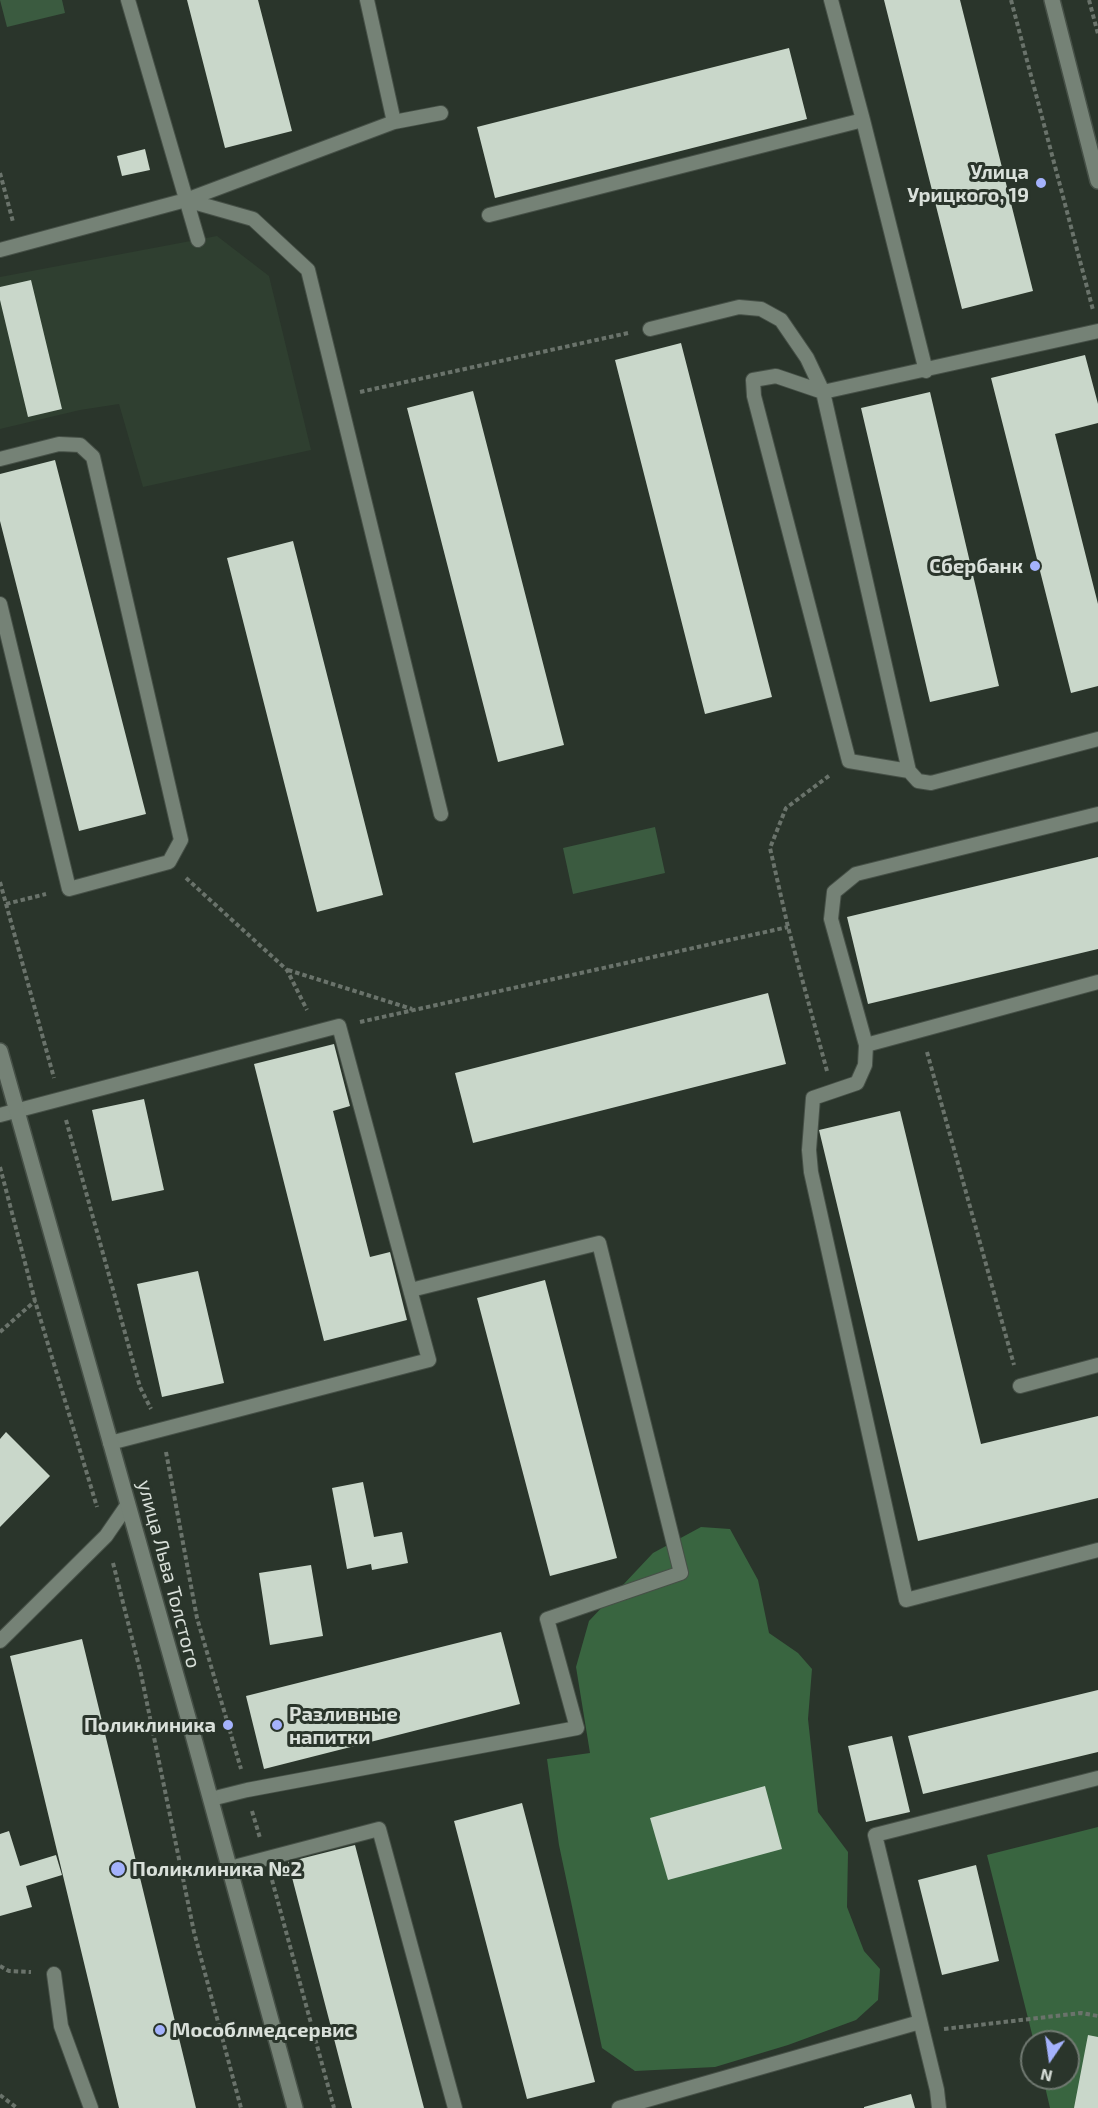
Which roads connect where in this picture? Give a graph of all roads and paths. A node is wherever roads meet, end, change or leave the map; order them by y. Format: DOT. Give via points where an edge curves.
graph roads {
  1 [pos="128,0"];
  2 [pos="367,0"];
  3 [pos="831,0"];
  4 [pos="1011,0"];
  5 [pos="1052,0"];
  6 [pos="1089,0"];
  7 [pos="1098,34"];
  8 [pos="441,113"];
  9 [pos="863,120"];
  10 [pos="393,122"];
  11 [pos="0,173"];
  12 [pos="1098,181"];
  13 [pos="186,200"];
  14 [pos="489,215"];
  15 [pos="198,240"];
  16 [pos="19,244"];
  17 [pos="0,250"];
  18 [pos="1096,325"];
  19 [pos="650,329"];
  20 [pos="926,371"];
  21 [pos="824,392"];
  22 [pos="339,397"];
  23 [pos="0,459"];
  24 [pos="0,604"];
  25 [pos="1098,739"];
  26 [pos="849,761"];
  27 [pos="909,771"];
  28 [pos="1098,813"];
  29 [pos="441,814"];
  30 [pos="169,862"];
  31 [pos="0,882"];
  32 [pos="69,889"];
  33 [pos="6,904"];
  34 [pos="788,927"];
  35 [pos="287,970"];
  36 [pos="1098,982"];
  37 [pos="415,1010"];
  38 [pos="339,1026"];
  39 [pos="920,1030"];
  40 [pos="319,1032"];
  41 [pos="866,1045"];
  42 [pos="0,1051"];
  43 [pos="813,1098"];
  44 [pos="60,1099"];
  45 [pos="17,1112"];
  46 [pos="0,1115"];
  47 [pos="0,1167"];
  48 [pos="411,1290"];
  49 [pos="35,1301"];
  50 [pos="0,1332"];
  51 [pos="1098,1365"];
  52 [pos="1020,1386"];
  53 [pos="161,1429"];
  54 [pos="110,1443"];
  55 [pos="128,1504"];
  56 [pos="106,1536"];
  57 [pos="1098,1550"];
  58 [pos="0,1641"];
  59 [pos="1098,1778"];
  60 [pos="247,1790"];
  61 [pos="211,1799"];
  62 [pos="266,1858"];
  63 [pos="230,1868"];
  64 [pos="0,1966"];
  65 [pos="54,1974"];
  66 [pos="1098,2016"];
  67 [pos="921,2027"];
  68 [pos="0,2095"];
  69 [pos="17,2108"];
  70 [pos="91,2108"];
  71 [pos="241,2108"];
  72 [pos="296,2108"];
  73 [pos="334,2108"];
  74 [pos="455,2108"];
  75 [pos="619,2108"];
  76 [pos="939,2108"];
  1 -- 13 [label="lane"];
  2 -- 10 [label="lane"];
  3 -- 9 [label="lane"];
  4 -- 18 [label="path"];
  5 -- 12 [label="street"];
  6 -- 7 [label="path"];
  8 -- 10 [label="lane"];
  9 -- 14 [label="lane"];
  9 -- 20 [label="lane"];
  10 -- 13 [label="lane"];
  11 -- 16 [label="path"];
  13 -- 15 [label="lane"];
  13 -- 16 [label="lane"];
  13 -- 22 [label="lane" via="254,219 308,270"];
  16 -- 17 [label="lane"];
  18 -- 20 [label="lane"];
  19 -- 21 [label="lane" via="739,308 761,309 781,320"];
  19 -- 22 [label="path"];
  20 -- 21 [label="lane"];
  21 -- 26 [label="lane" via="776,376 753,380"];
  21 -- 27 [label="lane"];
  22 -- 29 [label="lane"];
  23 -- 30 [label="lane" via="59,444 80,445 93,457 181,840"];
  24 -- 32 [label="lane"];
  25 -- 27 [label="lane" via="932,783 918,781"];
  26 -- 27 [label="lane"];
  26 -- 34 [label="path" via="786,808 770,848"];
  28 -- 41 [label="lane" via="856,874 834,892 831,919"];
  30 -- 32 [label="lane"];
  30 -- 35 [label="path"];
  31 -- 33 [label="path"];
  32 -- 33 [label="path"];
  33 -- 44 [label="path"];
  34 -- 37 [label="path"];
  34 -- 43 [label="path" via="827,1071"];
  35 -- 37 [label="path"];
  35 -- 40 [label="path"];
  36 -- 39 [label="lane"];
  37 -- 38 [label="path"];
  38 -- 40 [label="lane"];
  38 -- 48 [label="lane"];
  39 -- 41 [label="lane"];
  39 -- 52 [label="path"];
  40 -- 44 [label="lane"];
  41 -- 43 [label="lane" via="865,1065 857,1083"];
  42 -- 45 [label="street, улица Льва Толстого"];
  43 -- 57 [label="lane" via="811,1172 906,1600"];
  44 -- 45 [label="lane"];
  44 -- 53 [label="path" via="140,1387"];
  45 -- 46 [label="lane"];
  45 -- 54 [label="street, улица Льва Толстого"];
  47 -- 49 [label="path"];
  48 -- 53 [label="lane" via="429,1360"];
  48 -- 60 [label="lane" via="599,1243 681,1573 548,1619 578,1728"];
  49 -- 50 [label="path"];
  49 -- 56 [label="path"];
  51 -- 52 [label="lane"];
  53 -- 54 [label="lane"];
  53 -- 60 [label="path" via="197,1617"];
  54 -- 55 [label="street, улица Льва Толстого"];
  55 -- 56 [label="lane"];
  55 -- 61 [label="street, улица Льва Толстого"];
  56 -- 58 [label="lane"];
  56 -- 71 [label="path" via="141,1674 194,1932"];
  59 -- 67 [label="lane" via="875,1836"];
  60 -- 61 [label="lane"];
  60 -- 62 [label="path"];
  61 -- 63 [label="street, улица Льва Толстого"];
  62 -- 63 [label="lane"];
  62 -- 73 [label="path"];
  62 -- 74 [label="lane" via="379,1829"];
  63 -- 72 [label="street, улица Льва Толстого"];
  64 -- 65 [label="path" via="9,1971"];
  65 -- 70 [label="lane" via="61,2026"];
  66 -- 67 [label="path" via="1081,2013"];
  67 -- 75 [label="lane"];
  67 -- 76 [label="lane"];
  68 -- 69 [label="path"];
}
